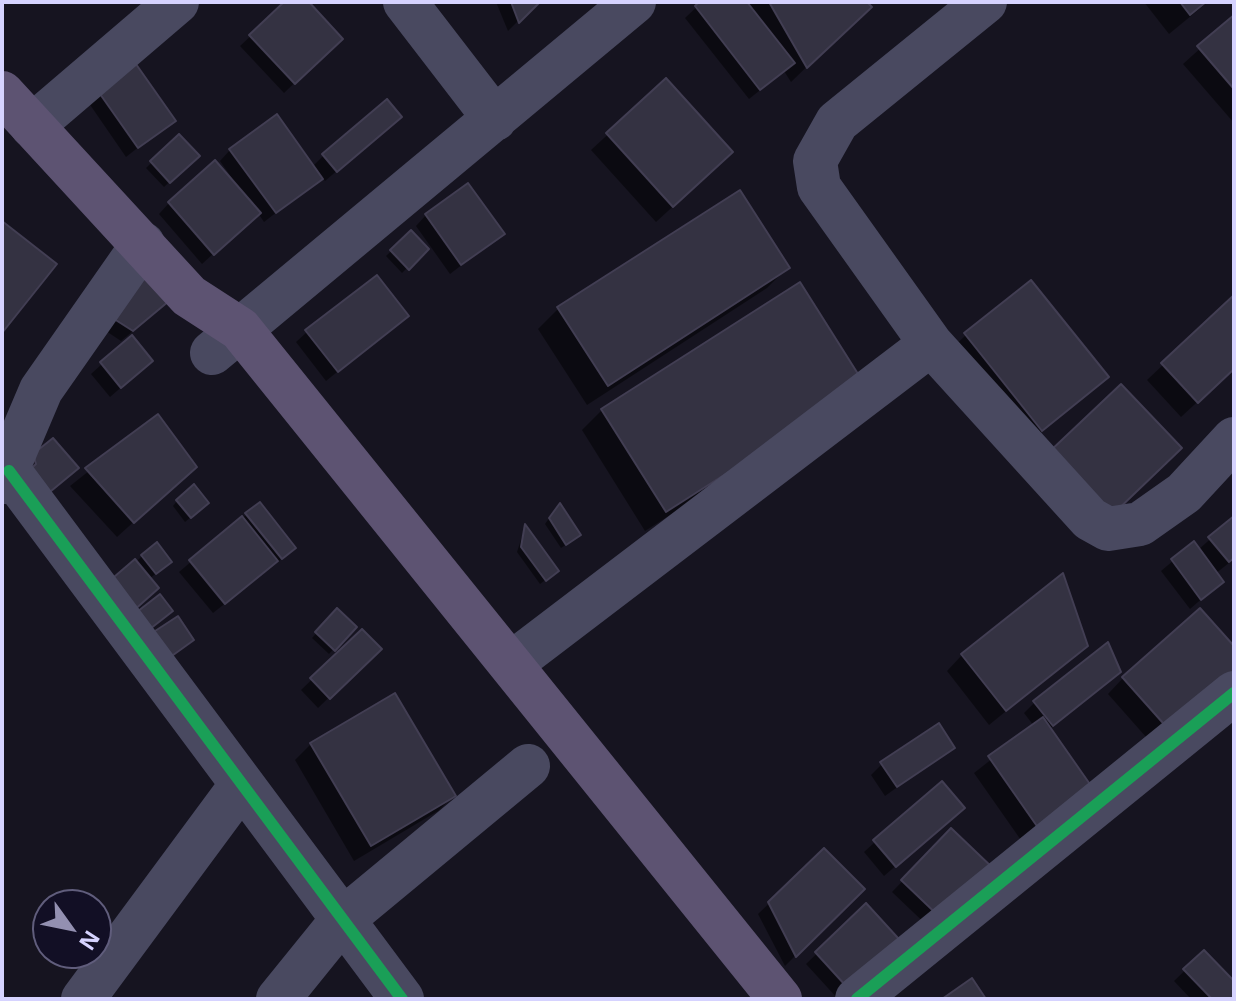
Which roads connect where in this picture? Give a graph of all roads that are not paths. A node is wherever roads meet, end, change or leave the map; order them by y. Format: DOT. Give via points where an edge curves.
graph roads {
  1 [pos="177,2"];
  2 [pos="405,2"];
  3 [pos="634,2"];
  4 [pos="985,2"];
  5 [pos="2,93"];
  6 [pos="495,119"];
  7 [pos="32,126"];
  8 [pos="143,244"];
  9 [pos="226,341"];
  10 [pos="931,344"];
  11 [pos="1234,439"];
  12 [pos="6,476"];
  13 [pos="512,663"];
  14 [pos="1234,693"];
  15 [pos="528,766"];
  16 [pos="242,784"];
  17 [pos="342,920"];
  18 [pos="83,999"];
  19 [pos="278,999"];
  20 [pos="402,999"];
  21 [pos="780,999"];
  22 [pos="857,999"];
  1 -- 7 [label="street"];
  2 -- 6 [label="street"];
  3 -- 6 [label="street"];
  4 -- 10 [label="street" via="837,122 815,161 819,187"];
  5 -- 7 [label="main road"];
  6 -- 9 [label="street"];
  7 -- 8 [label="main road"];
  8 -- 9 [label="main road"];
  8 -- 12 [label="street" via="41,390"];
  9 -- 13 [label="main road"];
  10 -- 11 [label="street" via="1090,519 1108,529 1140,524 1184,493"];
  10 -- 13 [label="street"];
  12 -- 16 [label="street"];
  13 -- 21 [label="main road"];
  14 -- 22 [label="street"];
  15 -- 17 [label="street"];
  16 -- 17 [label="street"];
  16 -- 18 [label="street"];
  17 -- 19 [label="street"];
  17 -- 20 [label="street"];
}
